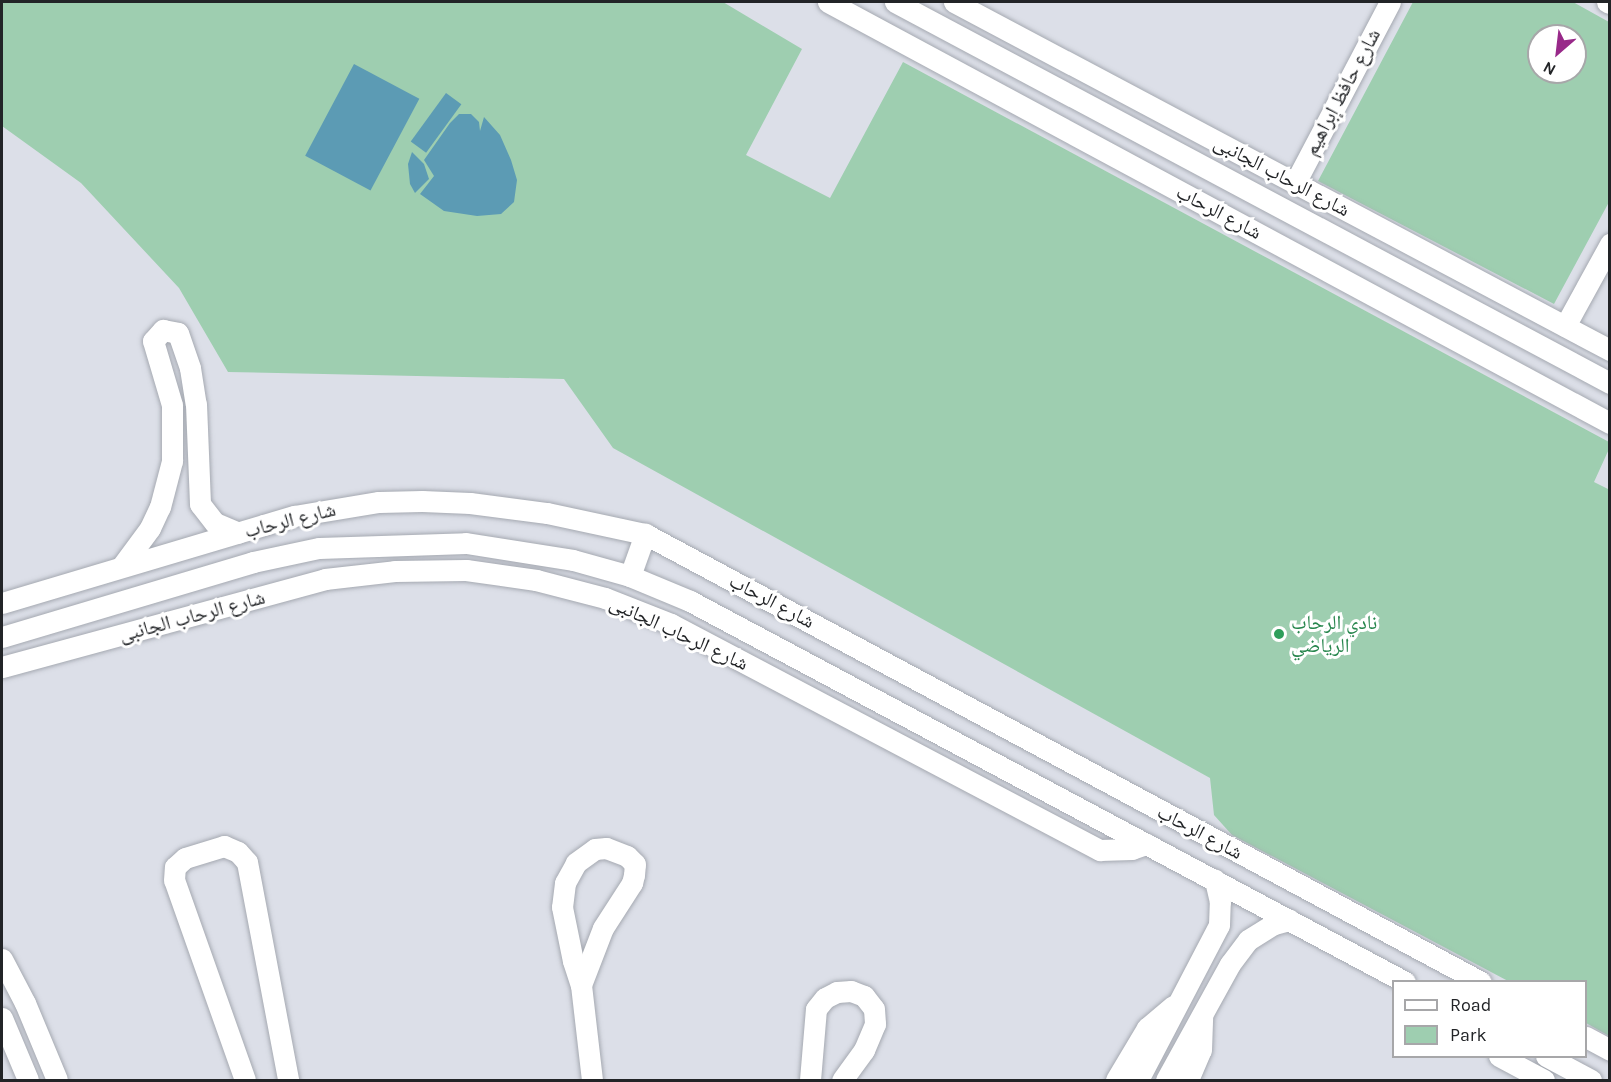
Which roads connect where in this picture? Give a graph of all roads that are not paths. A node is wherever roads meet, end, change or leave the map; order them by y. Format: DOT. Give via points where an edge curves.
graph roads {
  1 [pos="828,2"];
  2 [pos="895,2"];
  3 [pos="954,2"];
  4 [pos="1390,2"];
  5 [pos="988,9"];
  6 [pos="1062,90"];
  7 [pos="1131,96"];
  8 [pos="1295,183"];
  9 [pos="1610,244"];
  10 [pos="1565,326"];
  11 [pos="1610,350"];
  12 [pos="1610,383"];
  13 [pos="1610,423"];
  14 [pos="238,533"];
  15 [pos="645,534"];
  16 [pos="122,566"];
  17 [pos="630,576"];
  18 [pos="2,603"];
  19 [pos="2,637"];
  20 [pos="2,667"];
  21 [pos="920,723"];
  22 [pos="907,747"];
  23 [pos="1146,844"];
  24 [pos="1215,880"];
  25 [pos="1289,920"];
  26 [pos="2,959"];
  27 [pos="1384,970"];
  28 [pos="1403,980"];
  29 [pos="1479,980"];
  30 [pos="581,985"];
  31 [pos="1392,989"];
  32 [pos="1179,1002"];
  33 [pos="1201,1014"];
  34 [pos="2,1018"];
  35 [pos="1587,1038"];
  36 [pos="1610,1050"];
  37 [pos="1503,1058"];
  38 [pos="1550,1058"];
  39 [pos="287,1079"];
  40 [pos="28,1080"];
  41 [pos="57,1080"];
  42 [pos="245,1080"];
  43 [pos="592,1080"];
  44 [pos="810,1080"];
  45 [pos="842,1080"];
  46 [pos="1116,1080"];
  47 [pos="1138,1080"];
  48 [pos="1166,1080"];
  49 [pos="1188,1080"];
  50 [pos="1544,1080"];
  51 [pos="1591,1080"];
  1 -- 13 [label="street, شارع الرحاب"];
  2 -- 6 [label="street, شارع الرحاب"];
  3 -- 5 [label="street, شارع الرحاب الجانبى"];
  4 -- 8 [label="street, شارع حافظ إبراهيم"];
  5 -- 7 [label="street, شارع الرحاب الجانبى"];
  6 -- 7 [label="street" via="1075,85 1108,100"];
  6 -- 12 [label="street, شارع الرحاب"];
  7 -- 8 [label="street, شارع الرحاب الجانبى"];
  8 -- 10 [label="street, شارع الرحاب الجانبى"];
  9 -- 10 [label="street"];
  10 -- 11 [label="street, شارع الرحاب الجانبى"];
  14 -- 15 [label="street, شارع الرحاب" via="294,516 343,507 422,501 547,513"];
  14 -- 16 [label="street, شارع الرحاب"];
  14 -- 16 [label="street" via="215,523 200,504 196,404 190,368 178,333 163,330 153,341 172,405 172,461 155,518"];
  15 -- 17 [label="street"];
  15 -- 29 [label="street, شارع الرحاب"];
  16 -- 18 [label="street, شارع الرحاب"];
  17 -- 19 [label="street, شارع الرحاب" via="573,560 466,543 319,548 253,562"];
  17 -- 21 [label="street, شارع الرحاب" via="690,601"];
  20 -- 22 [label="street, شارع الرحاب الجانبى" via="325,579 395,571 466,570 536,580 605,598 671,624"];
  21 -- 22 [label="street"];
  21 -- 23 [label="street, شارع الرحاب"];
  22 -- 23 [label="street, شارع الرحاب الجانبى" via="1100,850 1132,849"];
  23 -- 24 [label="street, شارع الرحاب"];
  24 -- 25 [label="street, شارع الرحاب"];
  24 -- 32 [label="street" via="1220,902 1219,925"];
  25 -- 27 [label="street, شارع الرحاب"];
  25 -- 33 [label="street" via="1248,940"];
  26 -- 41 [label="street"];
  27 -- 28 [label="street, شارع الرحاب"];
  27 -- 31 [label="street"];
  30 -- 30 [label="street" via="603,928 634,875 635,864 627,856 606,848 595,849 576,863 565,883 562,907"];
  30 -- 43 [label="street"];
  32 -- 33 [label="street"];
  32 -- 46 [label="street" via="1147,1028"];
  32 -- 47 [label="street"];
  33 -- 48 [label="street"];
  33 -- 49 [label="street" via="1201,1050"];
  34 -- 40 [label="street"];
  35 -- 36 [label="street"];
  37 -- 50 [label="street"];
  38 -- 51 [label="street"];
  39 -- 42 [label="street" via="247,862 238,852 224,846 179,862 174,880"];
  44 -- 45 [label="street" via="816,1009 825,998 851,991 864,996 874,1009 875,1024 864,1050"];
}
